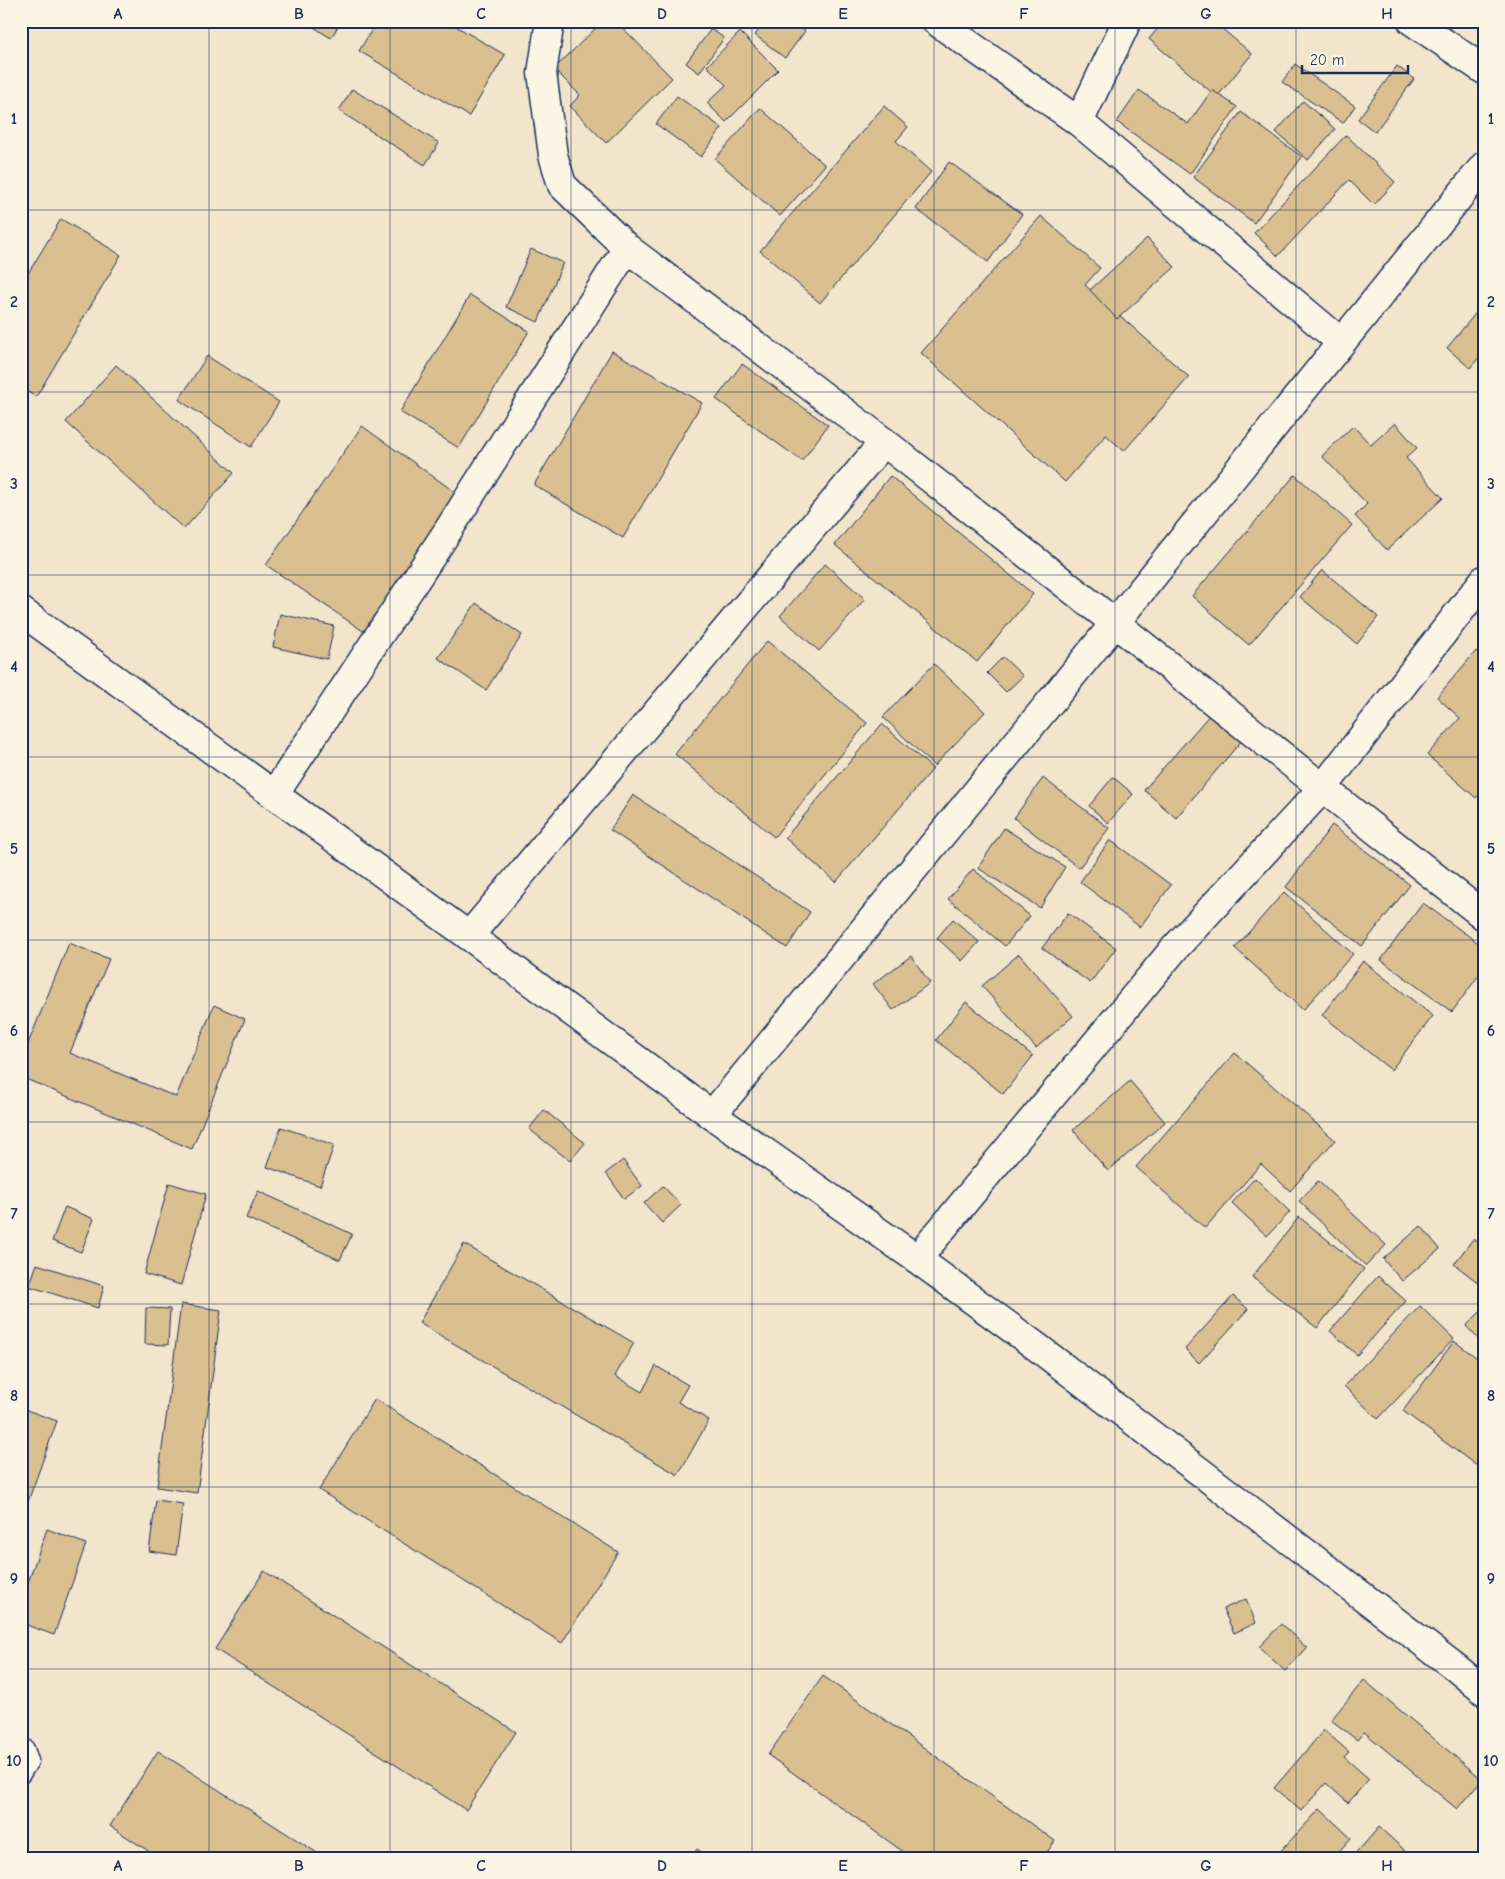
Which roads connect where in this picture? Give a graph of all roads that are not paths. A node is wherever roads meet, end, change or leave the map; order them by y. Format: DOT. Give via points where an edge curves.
graph roads {
  1 [pos="550,21"];
  2 [pos="936,21"];
  3 [pos="1127,21"];
  4 [pos="1412,21"];
  5 [pos="1484,70"];
  6 [pos="1078,122"];
  7 [pos="1484,166"];
  8 [pos="626,248"];
  9 [pos="1341,342"];
  10 [pos="884,442"];
  11 [pos="1484,580"];
  12 [pos="21,611"];
  13 [pos="1114,623"];
  14 [pos="1322,789"];
  15 [pos="274,795"];
  16 [pos="1484,916"];
  17 [pos="469,936"];
  18 [pos="712,1115"];
  19 [pos="917,1259"];
  20 [pos="1484,1691"];
  21 [pos="21,1746"];
  22 [pos="21,1774"];
  1 -- 8 [label="street" via="542,73 553,155 562,185"];
  2 -- 6 [label="street"];
  3 -- 6 [label="street"];
  4 -- 5 [label="street"];
  6 -- 9 [label="street"];
  7 -- 9 [label="street"];
  8 -- 10 [label="street"];
  8 -- 15 [label="street" via="450,529"];
  9 -- 13 [label="street"];
  10 -- 13 [label="street"];
  10 -- 17 [label="street"];
  11 -- 14 [label="street"];
  12 -- 15 [label="street"];
  13 -- 14 [label="street"];
  13 -- 18 [label="street"];
  14 -- 16 [label="street"];
  14 -- 19 [label="street" via="1174,948"];
  15 -- 17 [label="street"];
  17 -- 18 [label="street"];
  18 -- 19 [label="street"];
  19 -- 20 [label="street" via="1037,1347"];
  21 -- 22 [label="lane" via="29,1761"];
}
